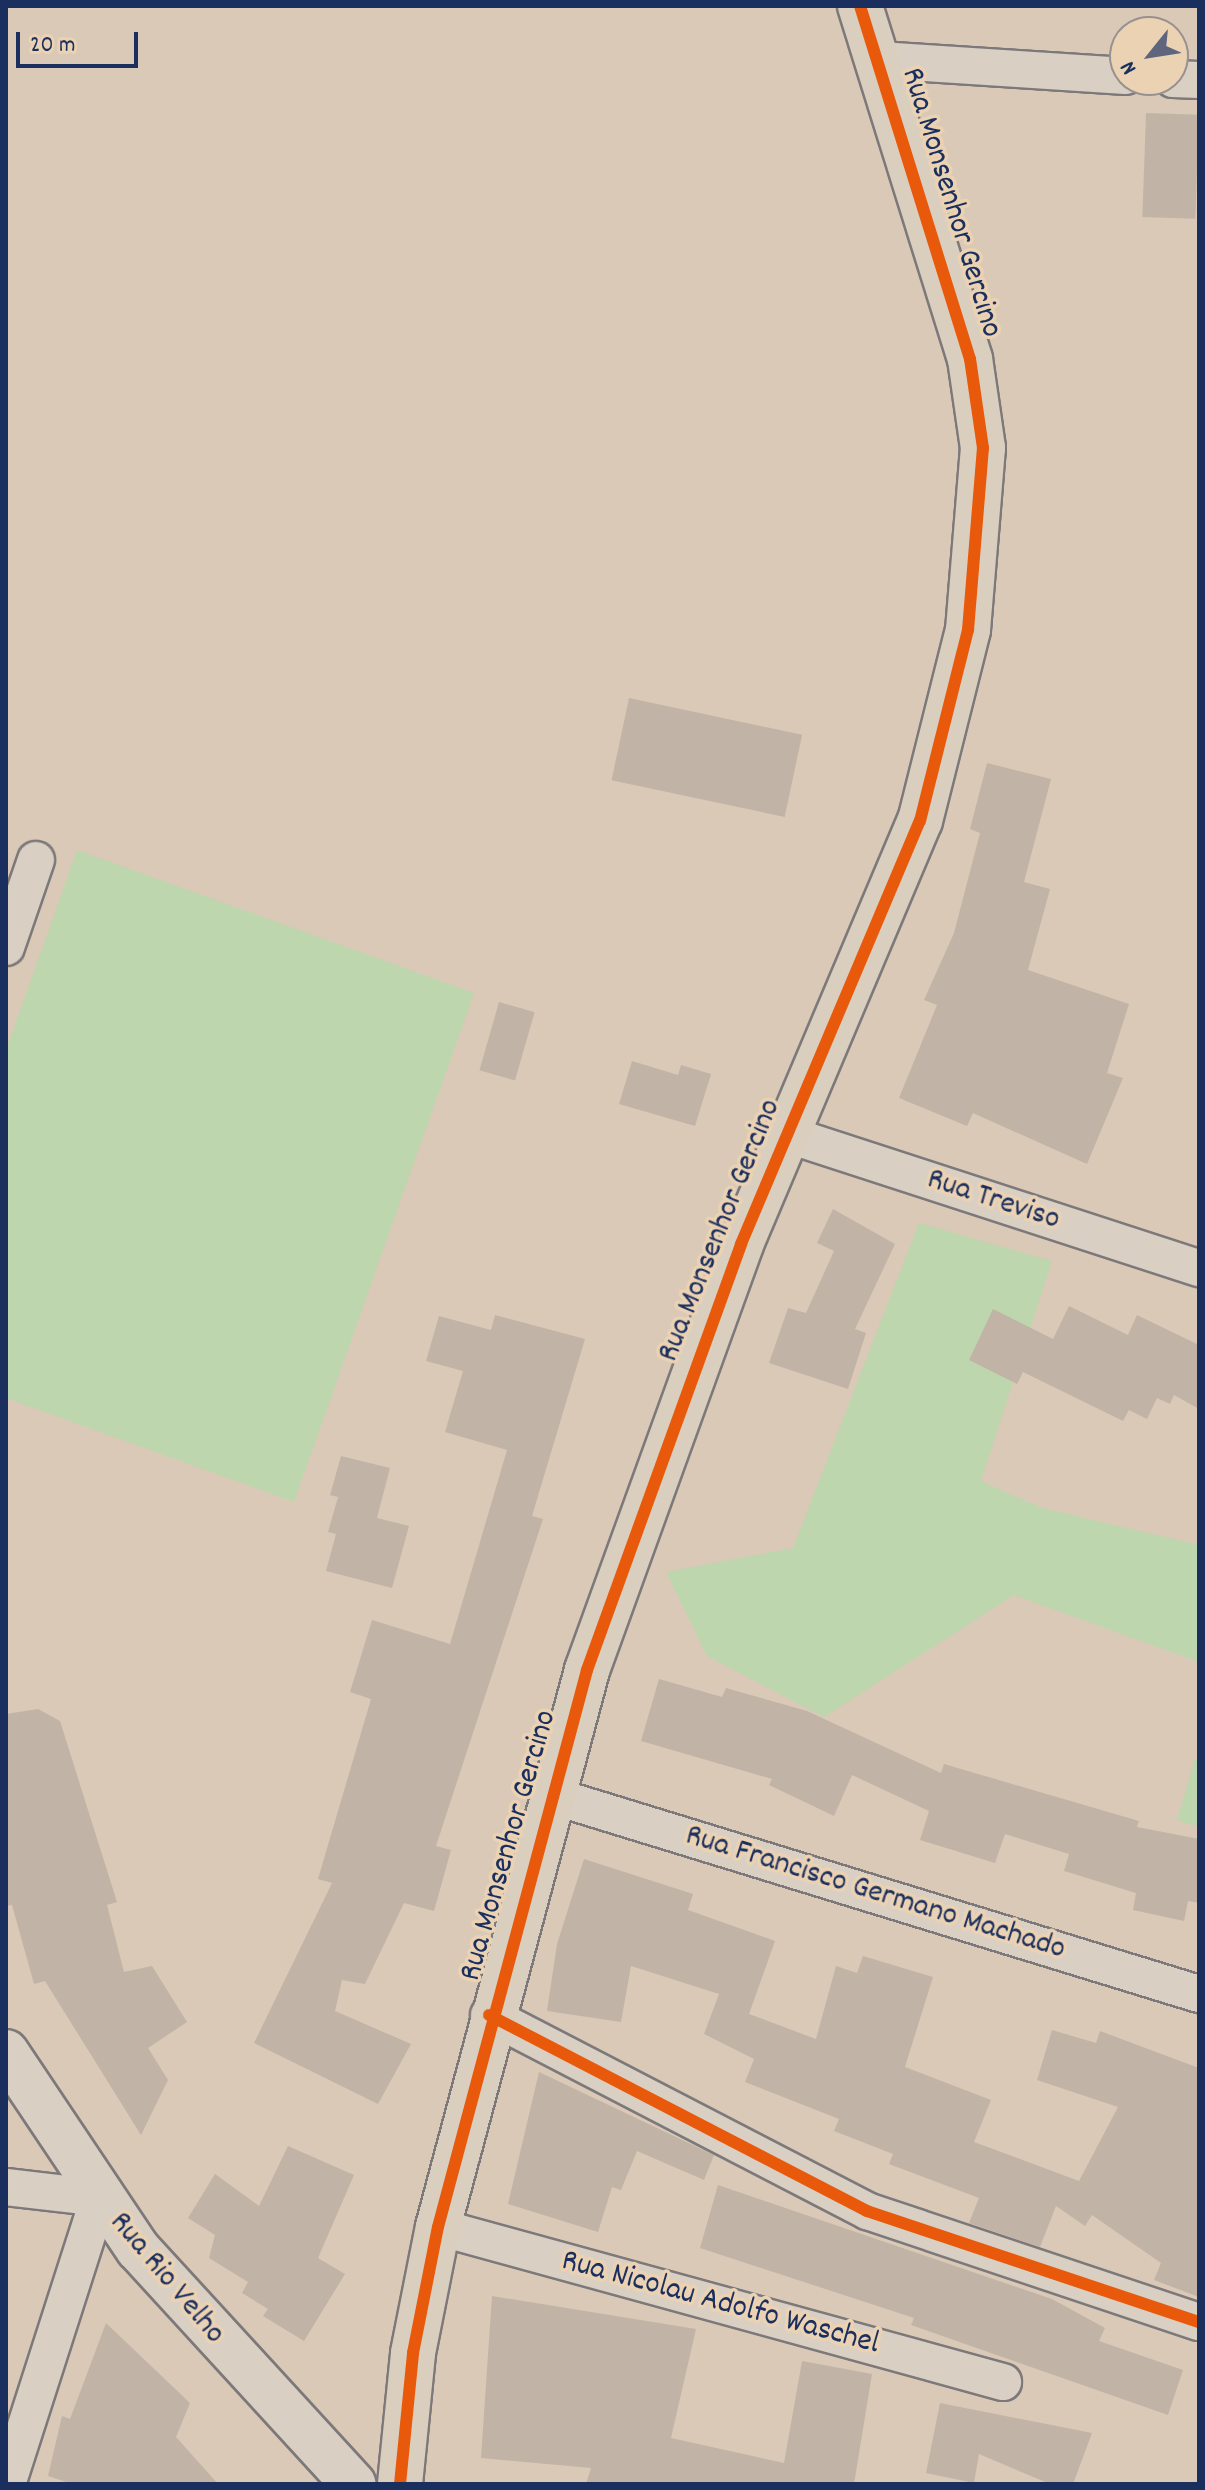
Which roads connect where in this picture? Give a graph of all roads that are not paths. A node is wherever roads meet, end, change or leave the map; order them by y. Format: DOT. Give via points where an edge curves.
graph roads {
  1 [pos="860,6"];
  2 [pos="879,60"];
  3 [pos="1109,75"];
  4 [pos="36,860"];
  5 [pos="6,947"];
  6 [pos="786,1134"];
  7 [pos="1199,1268"];
  8 [pos="550,1795"];
  9 [pos="1199,1994"];
  10 [pos="489,2015"];
  11 [pos="6,2052"];
  12 [pos="6,2187"];
  13 [pos="99,2198"];
  14 [pos="438,2227"];
  15 [pos="1199,2322"];
  16 [pos="1003,2382"];
  17 [pos="7,2484"];
  18 [pos="353,2484"];
  19 [pos="400,2484"];
  1 -- 2 [label="main road, Rua Monsenhor Gercino"];
  2 -- 3 [label="street"];
  2 -- 6 [label="main road, Rua Monsenhor Gercino" via="970,359 983,448 980,536 952,711 920,821"];
  4 -- 5 [label="street"];
  6 -- 7 [label="street, Rua Treviso"];
  6 -- 8 [label="main road, Rua Monsenhor Gercino" via="655,1472"];
  8 -- 9 [label="street, Rua Francisco Germano Machado"];
  8 -- 10 [label="main road, Rua Monsenhor Gercino"];
  10 -- 14 [label="main road, Rua Monsenhor Gercino"];
  10 -- 15 [label="street" via="867,2211"];
  11 -- 13 [label="street, Rua Rio Velho"];
  12 -- 13 [label="street"];
  13 -- 17 [label="street"];
  13 -- 18 [label="street, Rua Rio Velho" via="184,2305"];
  14 -- 16 [label="street, Rua Nicolau Adolfo Waschel"];
  14 -- 19 [label="main road, Rua Monsenhor Gercino" via="413,2353"];
}
